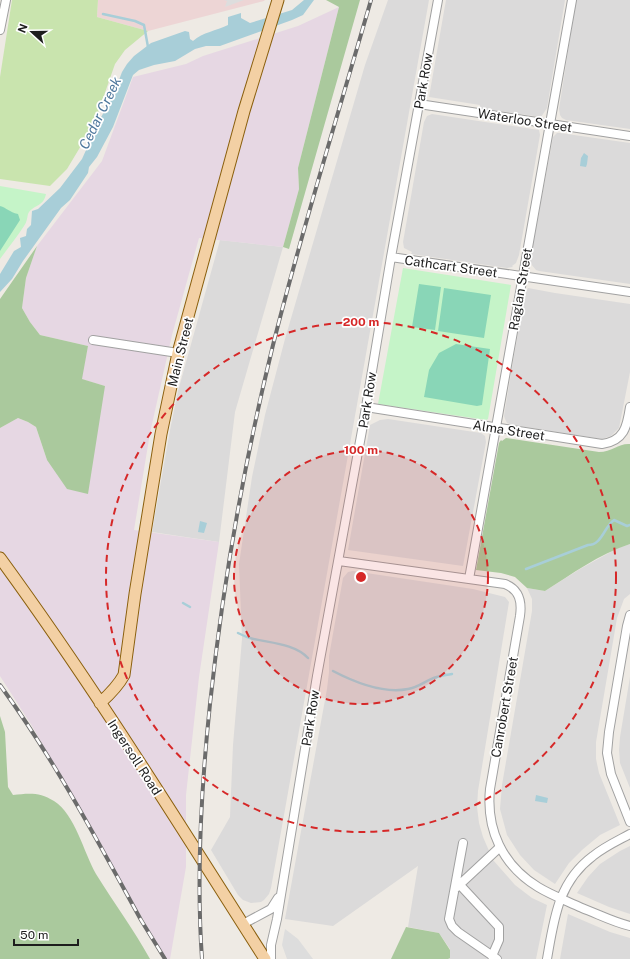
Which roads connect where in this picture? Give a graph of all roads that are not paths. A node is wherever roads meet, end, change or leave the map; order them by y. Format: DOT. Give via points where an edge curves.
graph roads {
  1 [pos="6,0"];
  2 [pos="278,0"];
  3 [pos="438,0"];
  4 [pos="572,0"];
  5 [pos="0,30"];
  6 [pos="419,104"];
  7 [pos="550,124"];
  8 [pos="630,136"];
  9 [pos="391,257"];
  10 [pos="523,276"];
  11 [pos="630,292"];
  12 [pos="93,340"];
  13 [pos="178,353"];
  14 [pos="366,407"];
  15 [pos="630,408"];
  16 [pos="496,428"];
  17 [pos="0,558"];
  18 [pos="338,561"];
  19 [pos="469,579"];
  20 [pos="630,615"];
  21 [pos="100,702"];
  22 [pos="630,822"];
  23 [pos="630,834"];
  24 [pos="463,843"];
  25 [pos="500,847"];
  26 [pos="457,887"];
  27 [pos="280,894"];
  28 [pos="560,898"];
  29 [pos="243,924"];
  30 [pos="630,926"];
  31 [pos="495,957"];
  32 [pos="265,959"];
  33 [pos="271,959"];
  34 [pos="547,959"];
  1 -- 5 [label="street"];
  2 -- 13 [label="main road, Main Street" via="244,111"];
  3 -- 6 [label="street, Park Row"];
  4 -- 7 [label="street, Raglan Street"];
  6 -- 7 [label="street, Waterloo Street"];
  6 -- 9 [label="street, Park Row"];
  7 -- 8 [label="street, Waterloo Street"];
  7 -- 10 [label="street, Raglan Street"];
  9 -- 10 [label="street, Cathcart Street"];
  9 -- 14 [label="street, Park Row"];
  10 -- 11 [label="street, Cathcart Street"];
  10 -- 16 [label="street, Raglan Street"];
  12 -- 13 [label="street"];
  13 -- 21 [label="main road, Main Street" via="161,434 124,675 120,684"];
  14 -- 16 [label="street, Alma Street"];
  14 -- 18 [label="street, Park Row"];
  15 -- 16 [label="street, Alma Street" via="624,432 618,439 608,443 593,444"];
  16 -- 19 [label="street, Raglan Street"];
  17 -- 21 [label="main road, Ingersoll Road"];
  18 -- 19 [label="street, Canrobert Street"];
  18 -- 27 [label="street, Park Row"];
  19 -- 25 [label="street, Canrobert Street" via="508,585 521,599 489,798 492,829"];
  20 -- 22 [label="street" via="607,752 612,774"];
  21 -- 29 [label="main road, Ingersoll Road"];
  23 -- 28 [label="street" via="588,860"];
  24 -- 26 [label="street"];
  25 -- 26 [label="street"];
  25 -- 28 [label="street, Canrobert Street" via="524,877"];
  26 -- 31 [label="street" via="499,927"];
  26 -- 31 [label="street" via="449,919 452,926"];
  27 -- 29 [label="street, Park Row" via="270,908"];
  27 -- 33 [label="street, Park Row"];
  28 -- 30 [label="street, Canrobert Street"];
  28 -- 34 [label="street"];
  29 -- 32 [label="main road, Ingersoll Road"];
}
